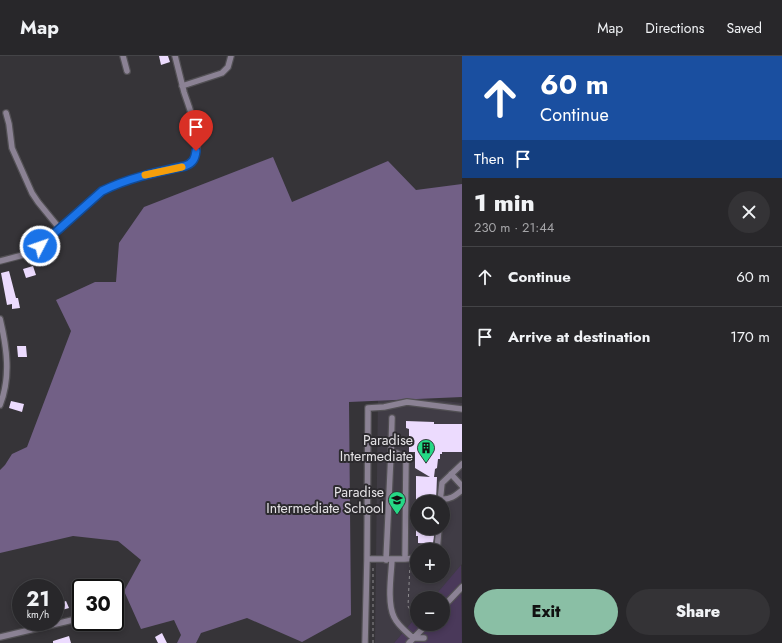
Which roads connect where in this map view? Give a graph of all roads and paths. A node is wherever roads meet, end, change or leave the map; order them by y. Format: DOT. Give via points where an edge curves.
graph roads {
  1 [pos="123,56"];
  2 [pos="175,56"];
  3 [pos="231,56"];
  4 [pos="127,71"];
  5 [pos="182,86"];
  6 [pos="6,113"];
  7 [pos="60,229"];
  8 [pos="0,261"];
  9 [pos="0,319"];
  10 [pos="0,405"];
  11 [pos="462,409"];
  12 [pos="392,418"];
  13 [pos="391,454"];
  14 [pos="462,464"];
  15 [pos="451,474"];
  16 [pos="462,486"];
  17 [pos="462,490"];
  18 [pos="441,495"];
  19 [pos="450,498"];
  20 [pos="367,559"];
  21 [pos="410,559"];
  22 [pos="389,560"];
  23 [pos="404,560"];
  24 [pos="410,564"];
  25 [pos="462,587"];
  26 [pos="450,600"];
  27 [pos="410,610"];
  28 [pos="72,620"];
  29 [pos="420,631"];
  30 [pos="0,637"];
  31 [pos="413,638"];
  32 [pos="424,638"];
  33 [pos="365,643"];
  34 [pos="409,643"];
  1 -- 4 [label="street"];
  2 -- 5 [label="street"];
  3 -- 5 [label="street" via="228,67 222,73"];
  5 -- 7 [label="street" via="195,123 195,159 191,164 114,185 102,191"];
  6 -- 7 [label="street" via="12,148 32,193"];
  7 -- 8 [label="street" via="31,252"];
  9 -- 10 [label="street" via="7,360 7,379"];
  11 -- 20 [label="street" via="407,402 368,408"];
  12 -- 13 [label="street"];
  13 -- 22 [label="street"];
  13 -- 23 [label="street" via="397,453 406,459"];
  14 -- 15 [label="street"];
  15 -- 16 [label="street"];
  15 -- 18 [label="street" via="442,483"];
  17 -- 19 [label="street"];
  20 -- 22 [label="street"];
  20 -- 33 [label="street"];
  21 -- 23 [label="street"];
  22 -- 23 [label="street"];
  22 -- 31 [label="street" via="392,612 399,625"];
  24 -- 27 [label="path"];
  25 -- 26 [label="street"];
  28 -- 30 [label="street"];
  29 -- 31 [label="street"];
  31 -- 32 [label="street"];
  31 -- 34 [label="street"];
}
